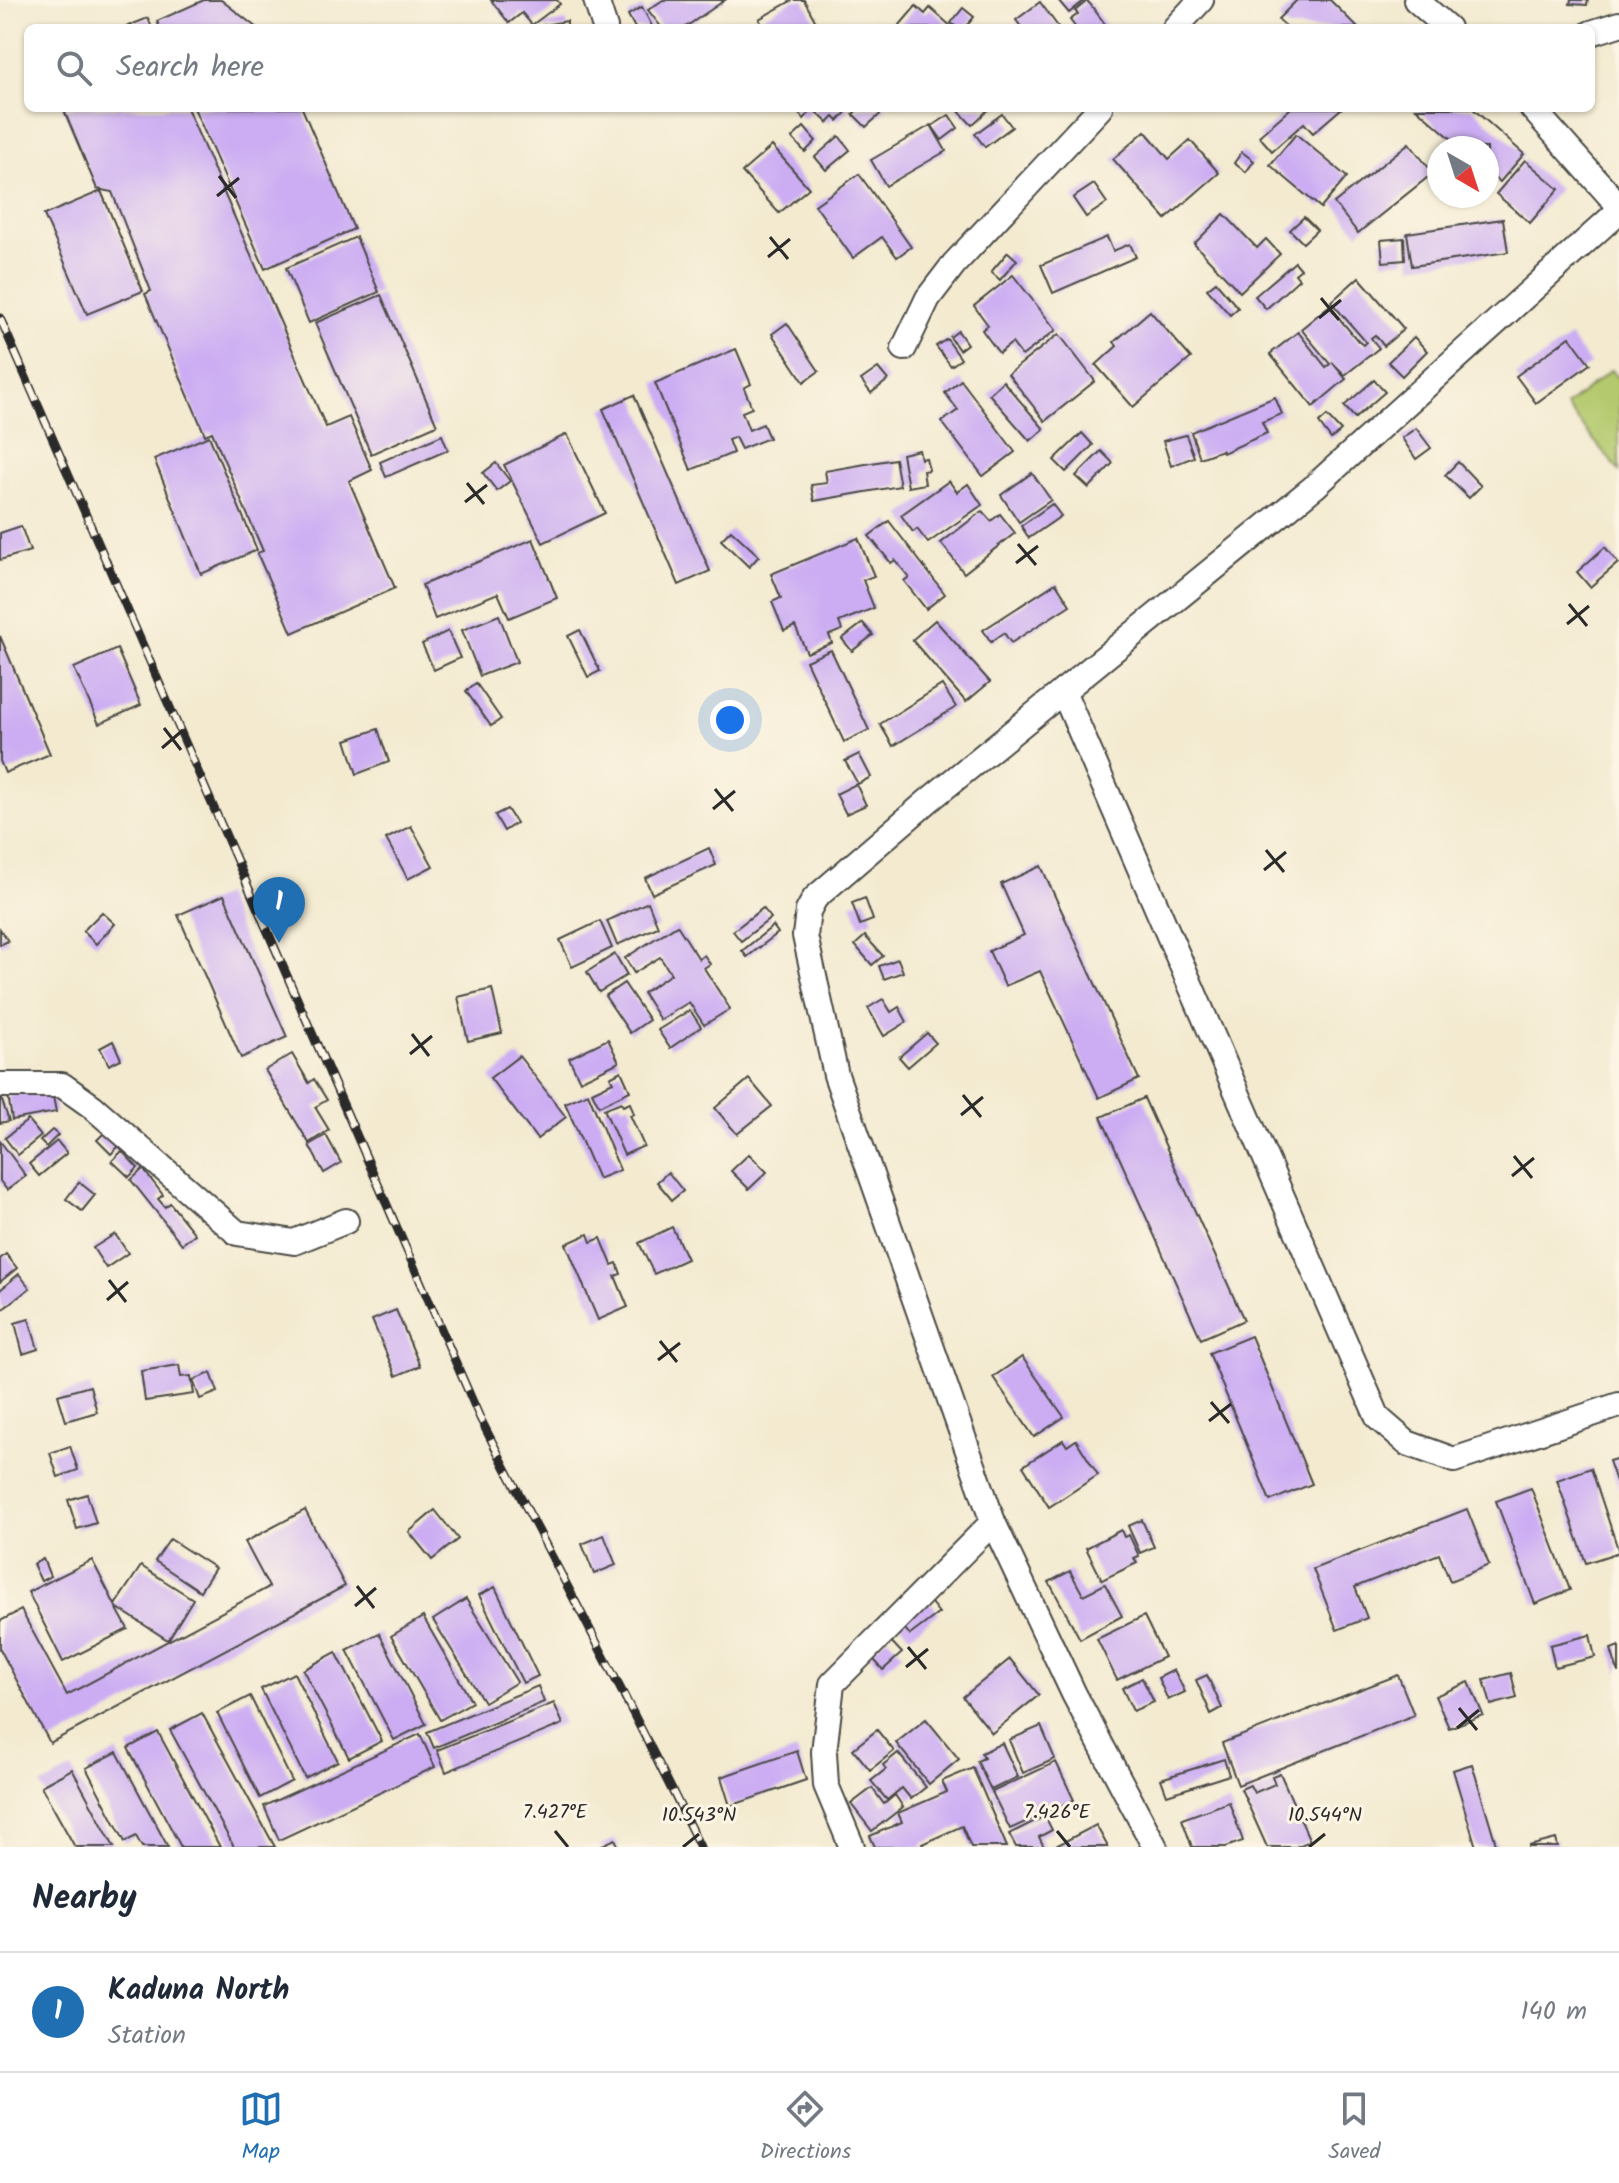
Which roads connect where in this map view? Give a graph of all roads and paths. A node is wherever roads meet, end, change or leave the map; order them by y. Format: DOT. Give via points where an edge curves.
graph roads {
  1 [pos="596,0"];
  2 [pos="1201,0"];
  3 [pos="1416,0"];
  4 [pos="604,24"];
  5 [pos="1179,24"];
  6 [pos="1443,24"];
  7 [pos="1619,24"];
  8 [pos="1595,32"];
  9 [pos="1096,112"];
  10 [pos="1535,112"];
  11 [pos="1619,208"];
  12 [pos="904,348"];
  13 [pos="1063,691"];
  14 [pos="0,1085"];
  15 [pos="346,1221"];
  16 [pos="1619,1405"];
  17 [pos="993,1522"];
  18 [pos="852,1847"];
  19 [pos="1155,1847"];
  1 -- 4 [label="street"];
  2 -- 5 [label="street"];
  3 -- 6 [label="street"];
  7 -- 8 [label="street"];
  9 -- 12 [label="street" via="954,264 928,298"];
  10 -- 11 [label="street"];
  11 -- 13 [label="street" via="1314,487"];
  13 -- 16 [label="street" via="1378,1418 1407,1443 1454,1460"];
  13 -- 17 [label="street" via="815,898 805,936 836,1075"];
  14 -- 15 [label="street" via="62,1085 237,1233 294,1242"];
  17 -- 18 [label="street" via="832,1684 826,1785"];
  17 -- 19 [label="street" via="1074,1694"];
}
